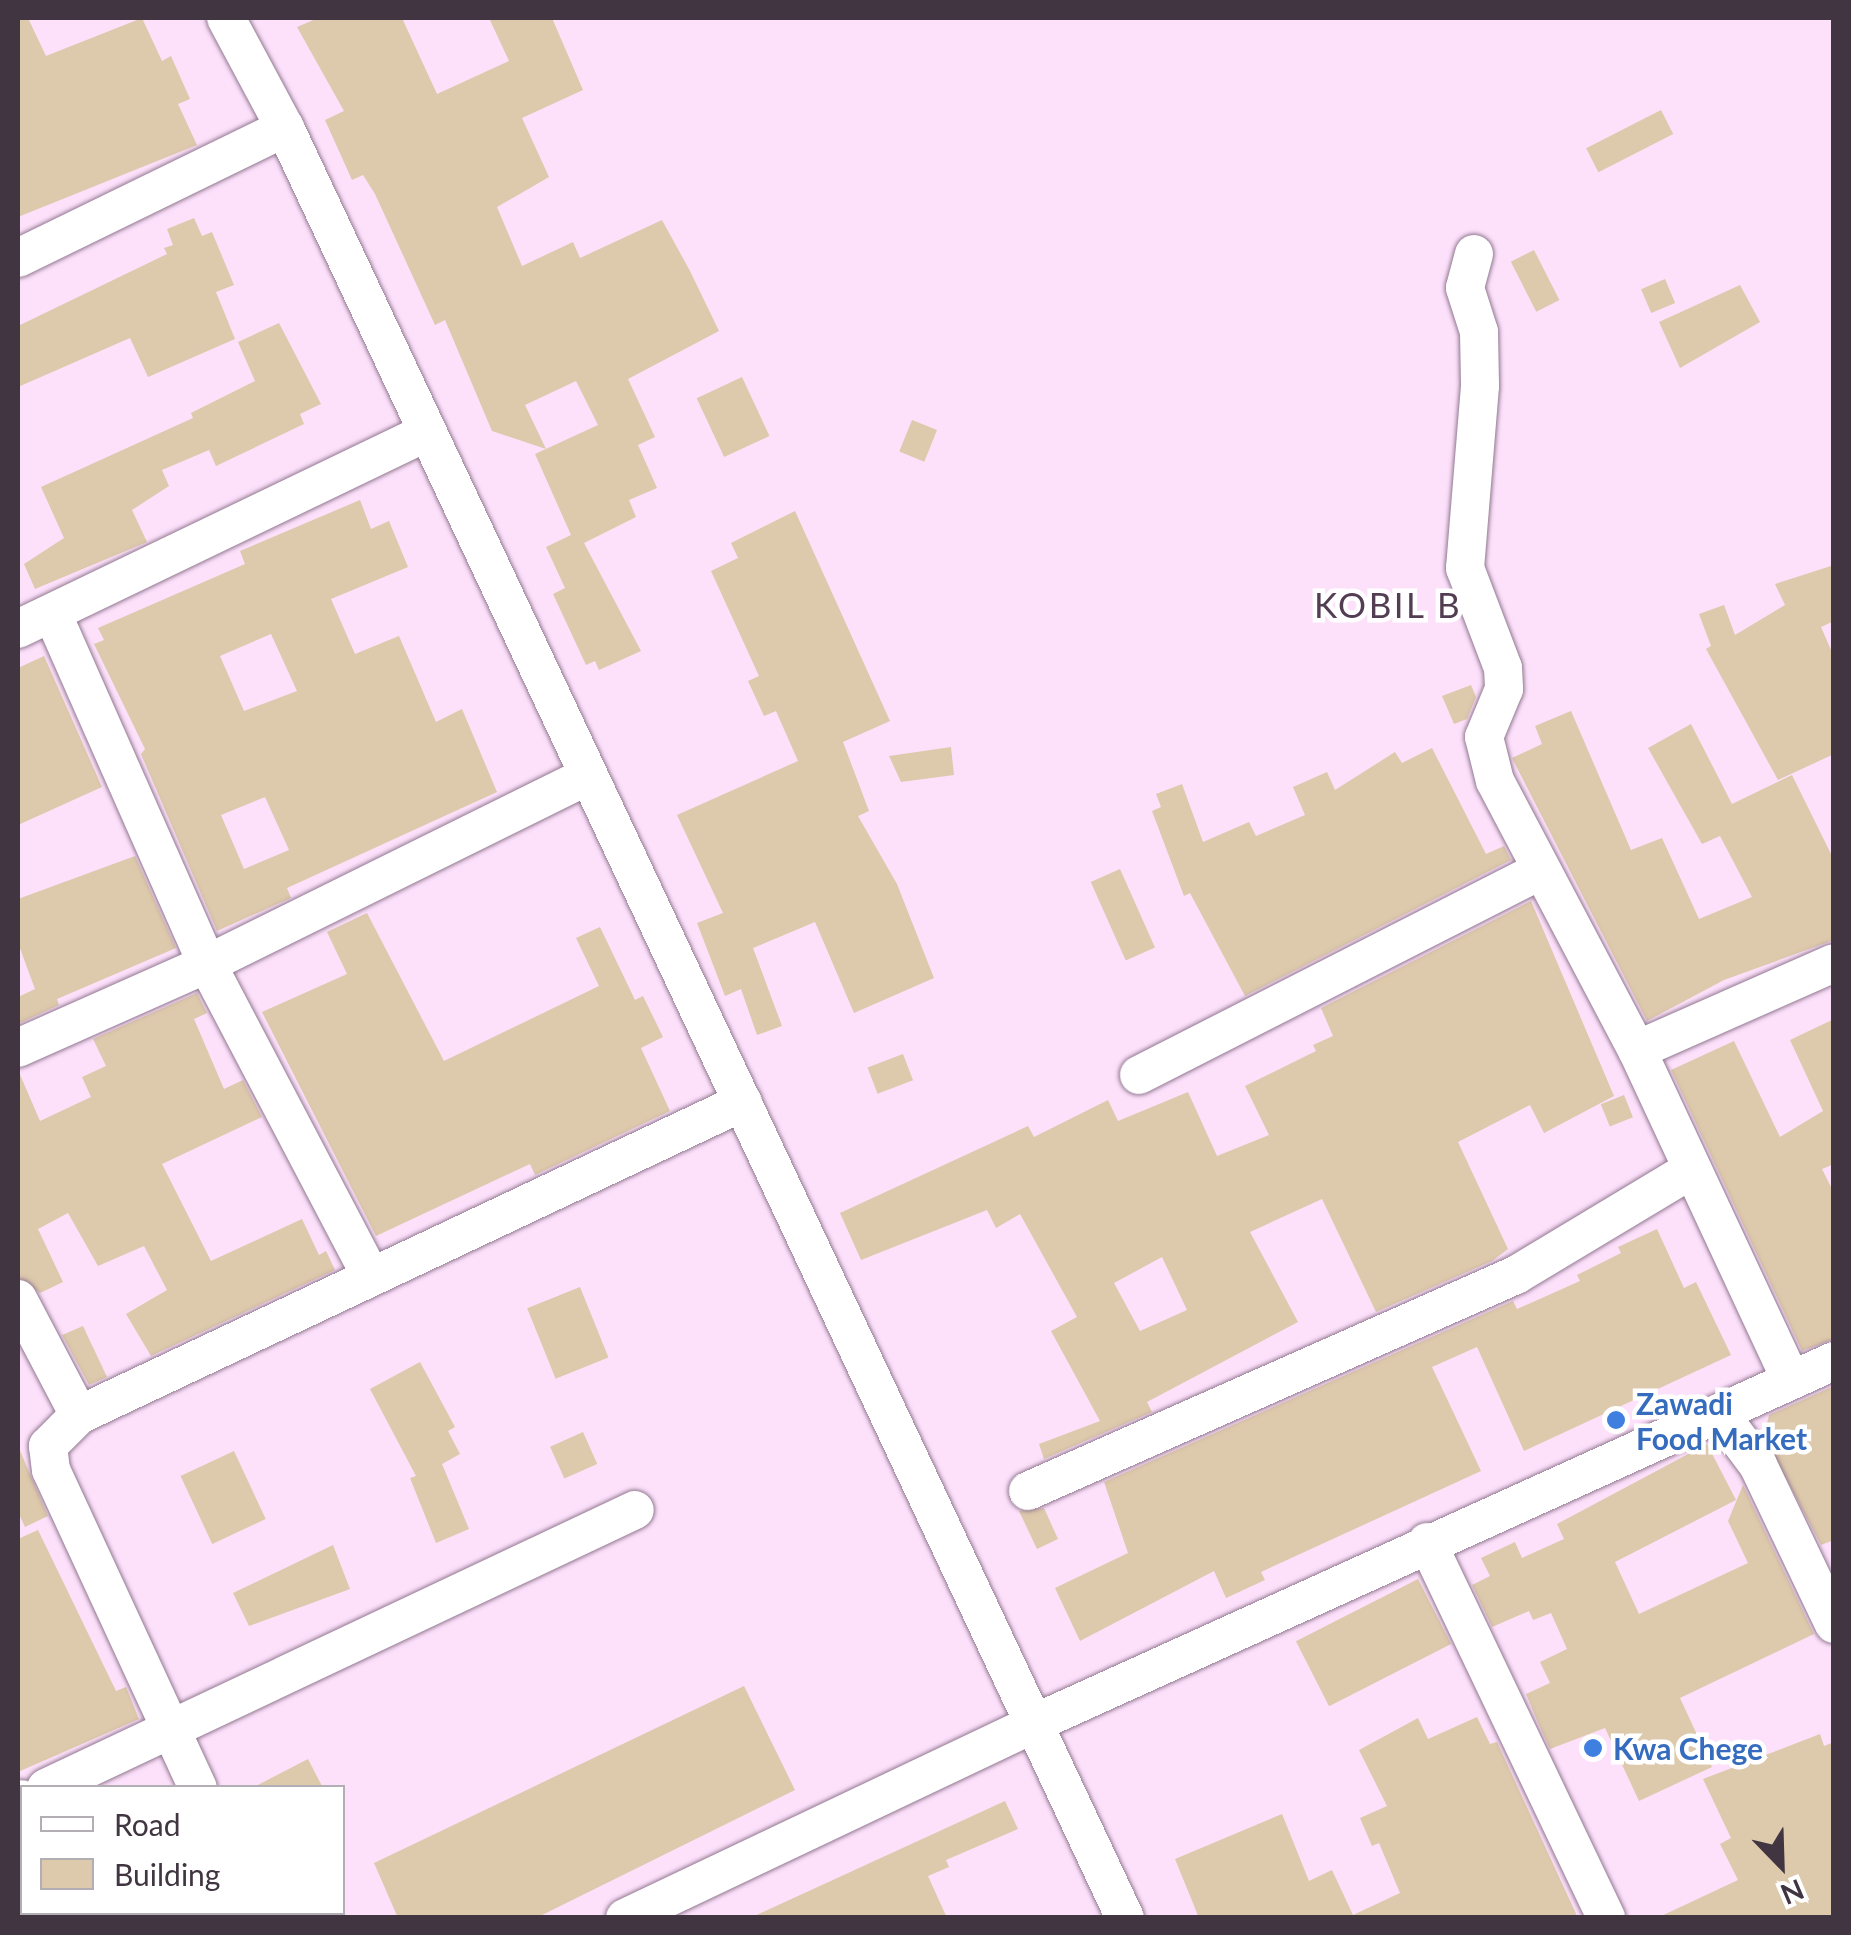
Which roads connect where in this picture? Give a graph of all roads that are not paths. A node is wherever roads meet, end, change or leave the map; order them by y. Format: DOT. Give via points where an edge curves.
graph roads {
  1 [pos="226,18"];
  2 [pos="285,128"];
  3 [pos="1474,254"];
  4 [pos="18,258"];
  5 [pos="425,433"];
  6 [pos="53,615"];
  7 [pos="18,629"];
  8 [pos="588,776"];
  9 [pos="1540,871"];
  10 [pos="1834,962"];
  11 [pos="208,964"];
  12 [pos="18,1048"];
  13 [pos="1637,1050"];
  14 [pos="1139,1075"];
  15 [pos="743,1102"];
  16 [pos="1691,1170"];
  17 [pos="371,1276"];
  18 [pos="18,1300"];
  19 [pos="1834,1360"];
  20 [pos="1791,1380"];
  21 [pos="79,1416"];
  22 [pos="1712,1418"];
  23 [pos="1028,1491"];
  24 [pos="635,1510"];
  25 [pos="1427,1542"];
  26 [pos="1834,1624"];
  27 [pos="1035,1723"];
  28 [pos="172,1728"];
  29 [pos="52,1785"];
  30 [pos="197,1785"];
  31 [pos="1110,1913"];
  32 [pos="624,1918"];
  33 [pos="1606,1918"];
  1 -- 2 [label="street"];
  2 -- 4 [label="street"];
  2 -- 5 [label="street"];
  3 -- 9 [label="street" via="1465,288 1479,332 1480,386 1465,568 1503,668 1500,705 1484,737 1487,752"];
  5 -- 6 [label="street"];
  5 -- 8 [label="street"];
  6 -- 7 [label="street"];
  6 -- 11 [label="street"];
  8 -- 11 [label="street"];
  8 -- 15 [label="street"];
  9 -- 13 [label="street"];
  9 -- 14 [label="street"];
  10 -- 13 [label="street"];
  11 -- 12 [label="street"];
  11 -- 17 [label="street"];
  13 -- 16 [label="street"];
  15 -- 17 [label="street"];
  15 -- 27 [label="street"];
  16 -- 20 [label="street"];
  16 -- 23 [label="street" via="1516,1275"];
  17 -- 21 [label="street"];
  18 -- 21 [label="street"];
  19 -- 20 [label="street"];
  20 -- 22 [label="street"];
  21 -- 28 [label="street" via="48,1446 51,1470"];
  22 -- 25 [label="street"];
  22 -- 26 [label="street" via="1732,1430 1758,1466"];
  24 -- 28 [label="street"];
  25 -- 27 [label="street"];
  25 -- 33 [label="street"];
  27 -- 31 [label="street"];
  27 -- 32 [label="street"];
  28 -- 29 [label="street"];
  28 -- 30 [label="street"];
}
